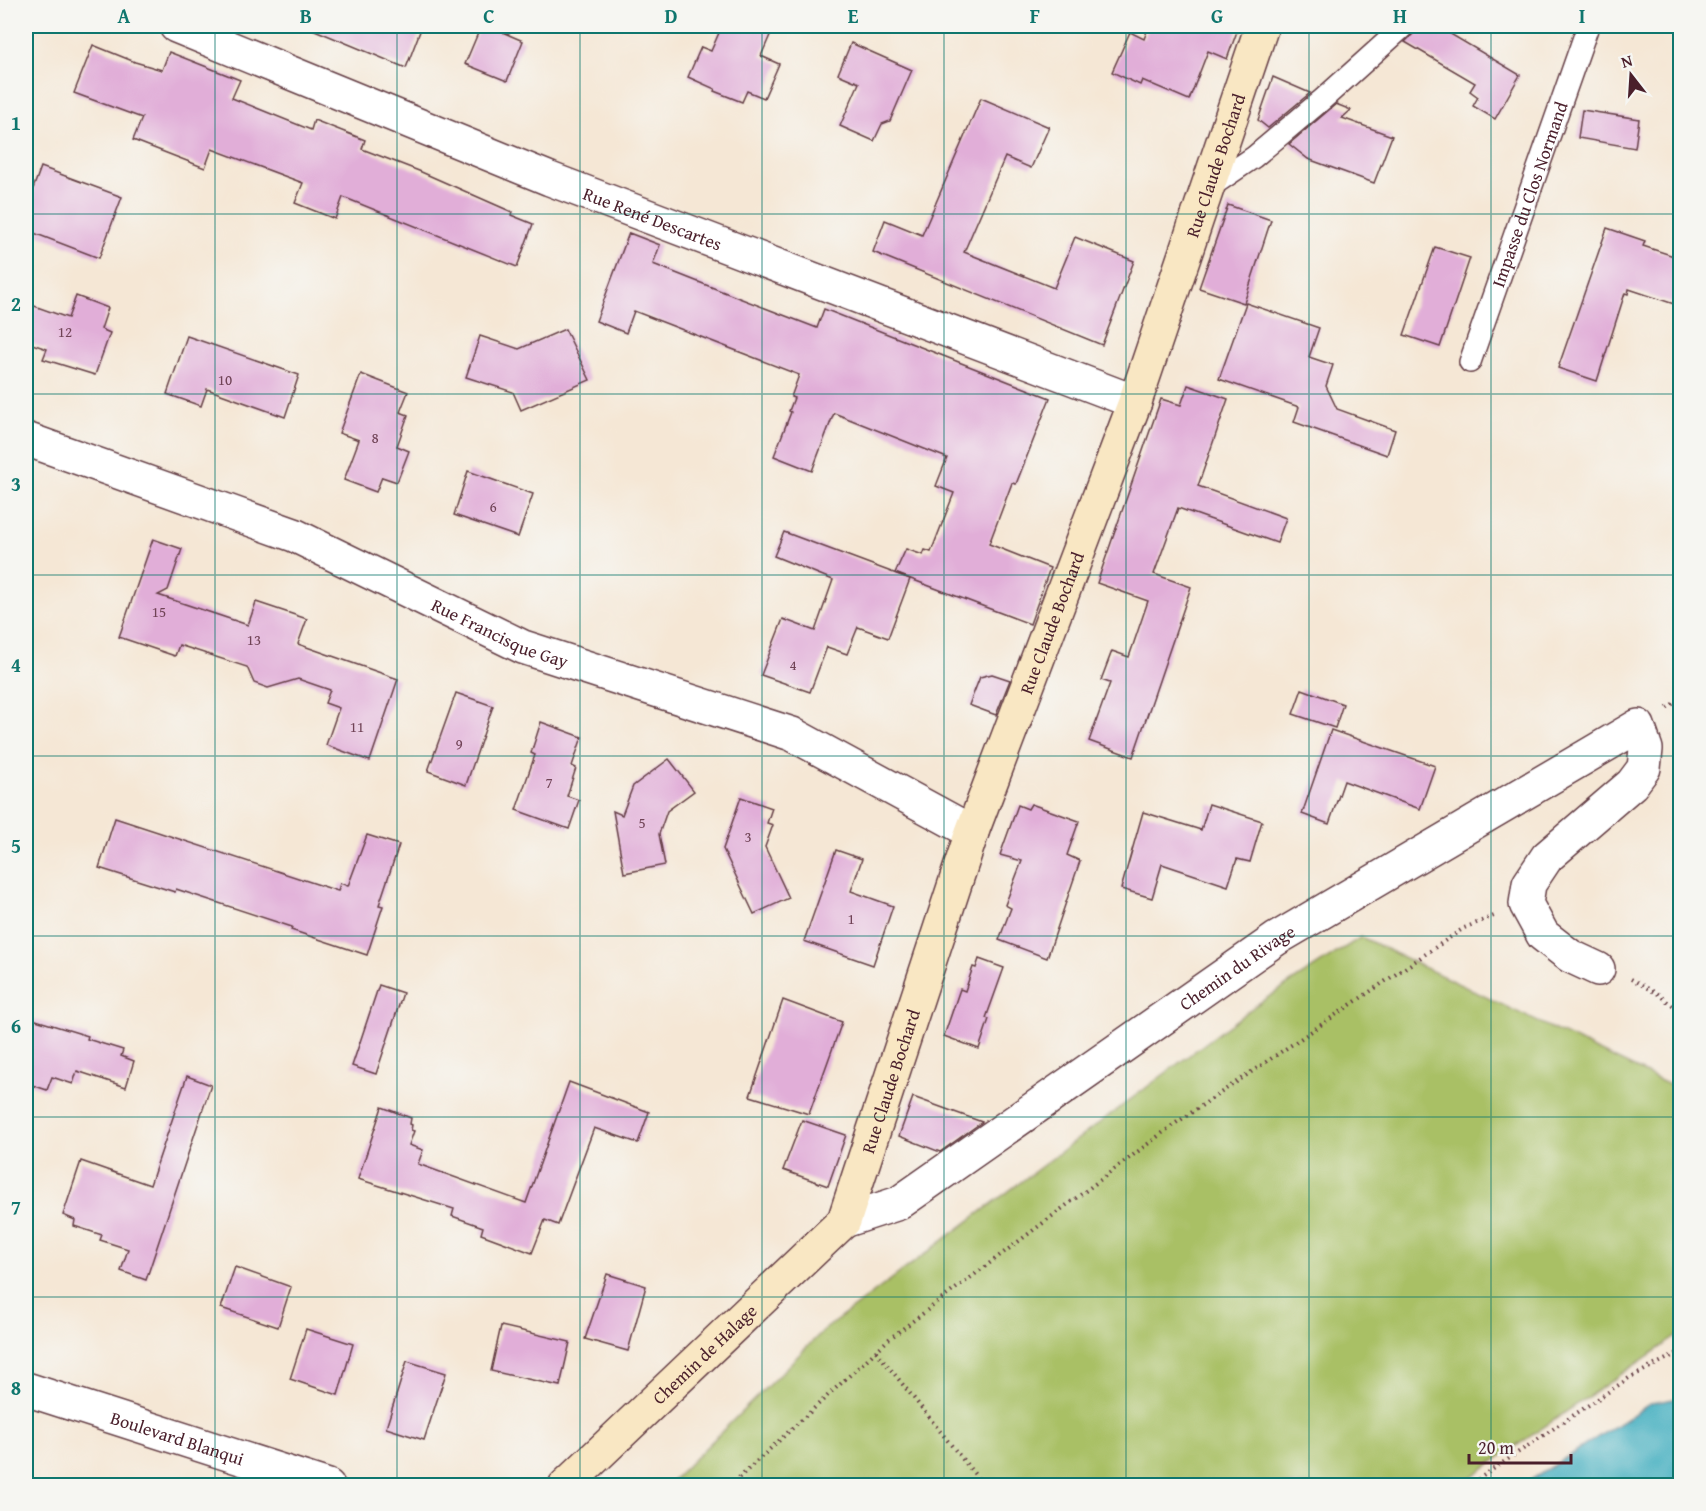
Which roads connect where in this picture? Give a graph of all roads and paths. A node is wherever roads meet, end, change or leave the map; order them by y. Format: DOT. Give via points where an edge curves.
graph roads {
  1 [pos="176,26"];
  2 [pos="1262,26"];
  3 [pos="1404,26"];
  4 [pos="1588,26"];
  5 [pos="1207,189"];
  6 [pos="1470,362"];
  7 [pos="1135,402"];
  8 [pos="26,439"];
  9 [pos="972,832"];
  10 [pos="1526,904"];
  11 [pos="1598,969"];
  12 [pos="1680,1012"];
  13 [pos="844,1221"];
  14 [pos="876,1351"];
  15 [pos="1680,1352"];
  16 [pos="26,1389"];
  17 [pos="328,1485"];
  18 [pos="565,1485"];
  19 [pos="730,1485"];
  20 [pos="984,1485"];
  21 [pos="1468,1485"];
  1 -- 7 [label="street, Rue René Descartes" via="550,179"];
  2 -- 5 [label="main road, Rue Claude Bochard"];
  3 -- 5 [label="lane" via="1254,157"];
  4 -- 6 [label="lane, Impasse du Clos Normand"];
  5 -- 7 [label="main road, Rue Claude Bochard"];
  7 -- 9 [label="main road, Rue Claude Bochard"];
  8 -- 9 [label="street, Rue Francisque Gay" via="294,535 523,647 792,735"];
  9 -- 13 [label="main road, Rue Claude Bochard"];
  10 -- 11 [label="street" via="1543,934 1570,957"];
  10 -- 13 [label="street, Chemin du Rivage" via="1529,884 1547,857 1632,784 1644,768 1646,749 1638,726 1276,939 899,1203"];
  10 -- 14 [label="path" via="1464,928 1173,1125"];
  11 -- 12 [label="path" via="1629,978"];
  13 -- 18 [label="main road, Chemin de Halage"];
  14 -- 19 [label="path"];
  14 -- 20 [label="path"];
  15 -- 21 [label="path" via="1629,1378"];
  16 -- 17 [label="street, Boulevard Blanqui"];
}
